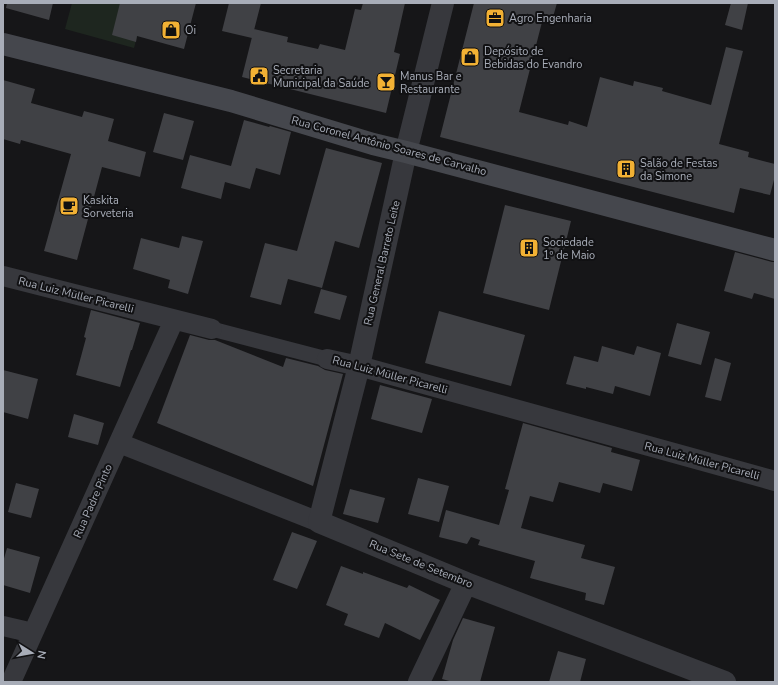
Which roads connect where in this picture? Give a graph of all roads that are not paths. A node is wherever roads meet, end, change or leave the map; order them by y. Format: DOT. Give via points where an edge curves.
graph roads {
  1 [pos="443,3"];
  2 [pos="3,44"];
  3 [pos="406,152"];
  4 [pos="775,250"];
  5 [pos="3,276"];
  6 [pos="174,320"];
  7 [pos="212,329"];
  8 [pos="327,358"];
  9 [pos="359,366"];
  10 [pos="119,442"];
  11 [pos="775,481"];
  12 [pos="319,522"];
  13 [pos="466,583"];
  14 [pos="3,626"];
  15 [pos="33,633"];
  16 [pos="11,682"];
  17 [pos="419,682"];
  18 [pos="725,682"];
  1 -- 3 [label="street, Rua General Barreto Leite"];
  2 -- 3 [label="main road, Rua Coronel Antônio Soares de Carvalho" via="231,101"];
  3 -- 4 [label="main road, Rua Coronel Antônio Soares de Carvalho"];
  3 -- 9 [label="street, Rua General Barreto Leite"];
  5 -- 6 [label="street, Rua Luiz Müller Picarelli"];
  6 -- 7 [label="street, Rua Luiz Müller Picarelli"];
  6 -- 10 [label="street, Rua Padre Pinto"];
  7 -- 8 [label="street, Rua Luiz Müller Picarelli"];
  8 -- 9 [label="street, Rua Luiz Müller Picarelli"];
  9 -- 11 [label="street, Rua Luiz Müller Picarelli"];
  9 -- 12 [label="street, Rua General Barreto Leite"];
  10 -- 12 [label="street, Rua Sete de Setembro"];
  10 -- 15 [label="street, Rua Padre Pinto"];
  12 -- 13 [label="street, Rua Sete de Setembro"];
  13 -- 17 [label="street"];
  13 -- 18 [label="street, Rua Sete de Setembro"];
  14 -- 15 [label="street"];
  15 -- 16 [label="street, Rua Padre Pinto"];
}
